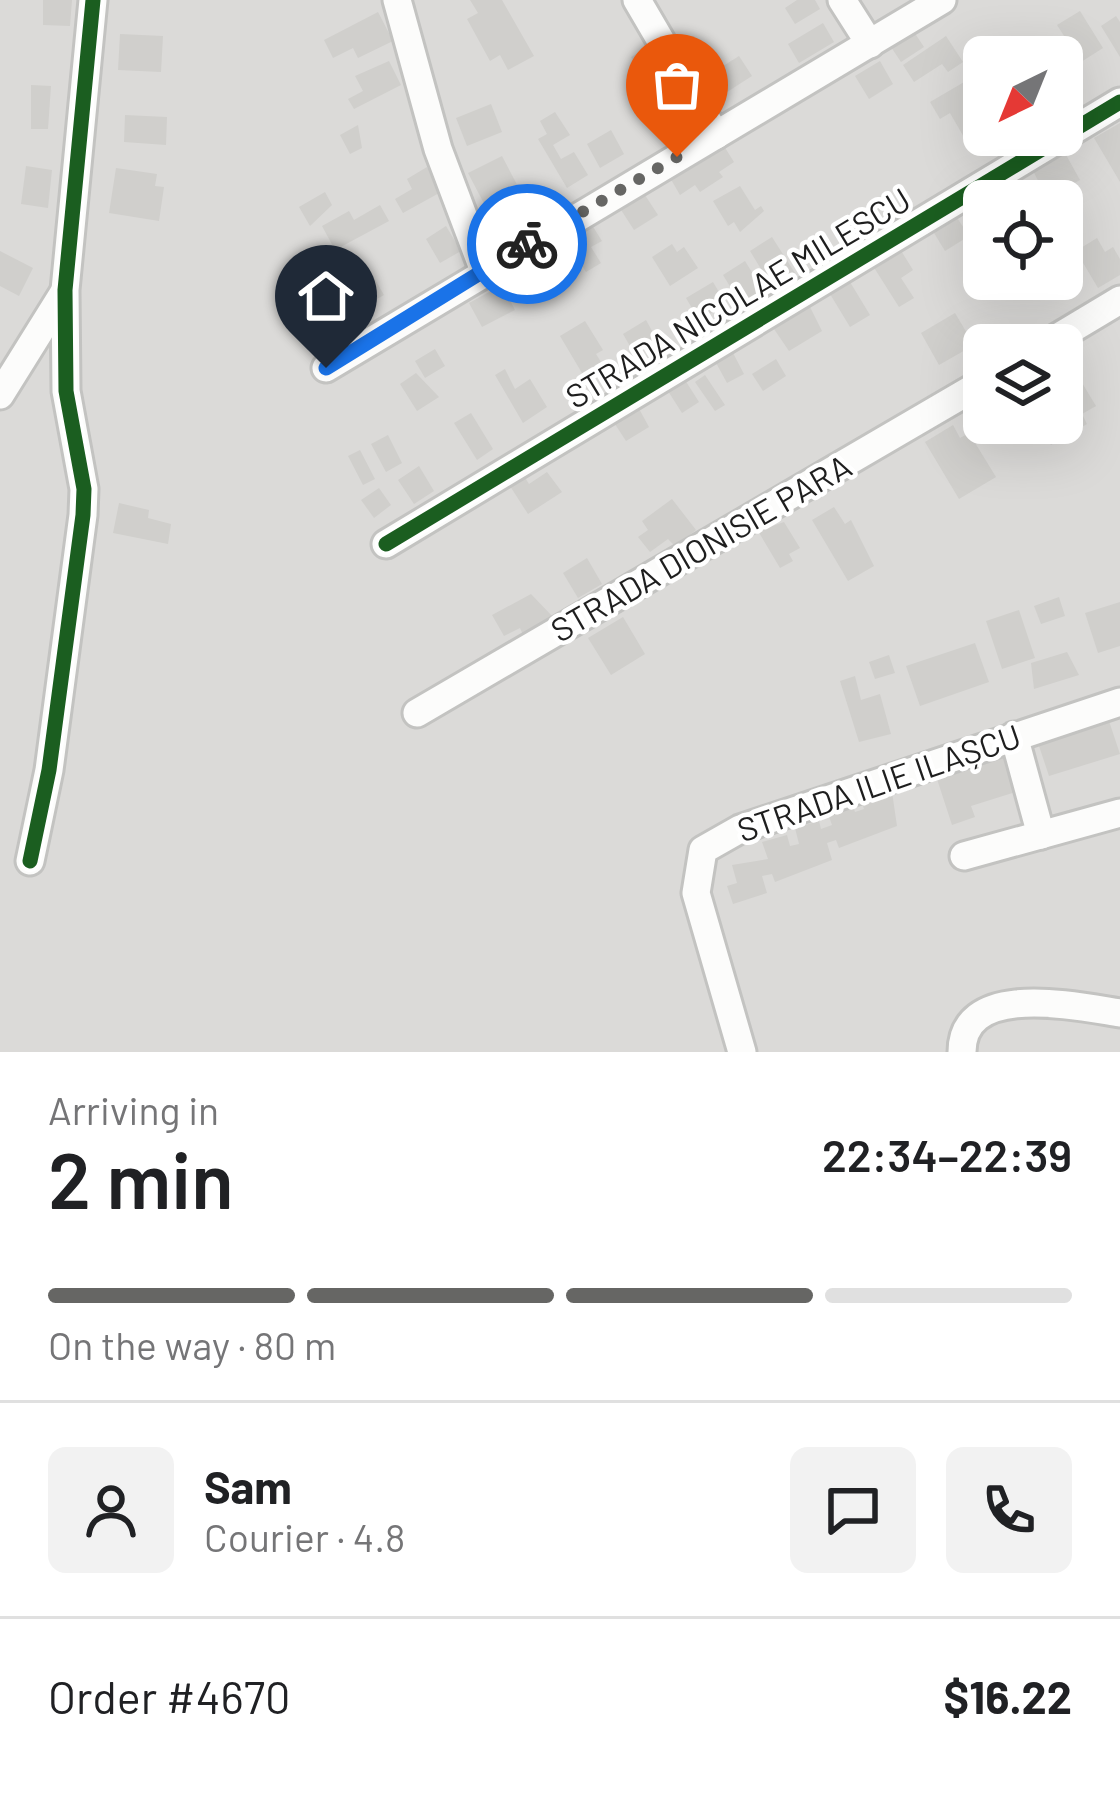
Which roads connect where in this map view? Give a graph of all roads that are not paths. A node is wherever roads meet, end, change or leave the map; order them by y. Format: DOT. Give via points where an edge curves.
graph roads {
  1 [pos="93,0"];
  2 [pos="398,0"];
  3 [pos="637,0"];
  4 [pos="842,0"];
  5 [pos="942,0"];
  6 [pos="870,44"];
  7 [pos="1120,102"];
  8 [pos="716,135"];
  9 [pos="484,272"];
  10 [pos="65,290"];
  11 [pos="1120,300"];
  12 [pos="1080,324"];
  13 [pos="326,368"];
  14 [pos="963,394"];
  15 [pos="0,395"];
  16 [pos="386,544"];
  17 [pos="1120,702"];
  18 [pos="417,713"];
  19 [pos="1014,736"];
  20 [pos="1120,813"];
  21 [pos="1041,835"];
  22 [pos="964,856"];
  23 [pos="30,861"];
  24 [pos="1120,1013"];
  25 [pos="742,1052"];
  26 [pos="962,1052"];
  1 -- 10 [label="street"];
  2 -- 9 [label="street" via="438,149"];
  3 -- 8 [label="street"];
  4 -- 6 [label="street"];
  5 -- 6 [label="street"];
  6 -- 8 [label="street"];
  7 -- 16 [label="street, STRADA NICOLAE MILESCU"];
  8 -- 9 [label="street"];
  9 -- 13 [label="street"];
  10 -- 15 [label="street"];
  10 -- 23 [label="street" via="66,391 83,515"];
  11 -- 12 [label="street"];
  14 -- 18 [label="street, STRADA DIONISIE PARA"];
  17 -- 19 [label="street, STRADA ILIE ILAȘCU"];
  19 -- 21 [label="street"];
  19 -- 25 [label="street, STRADA ILIE ILAȘCU" via="740,829 703,850 696,893"];
  20 -- 21 [label="street"];
  21 -- 22 [label="street"];
  24 -- 26 [label="street" via="1004,1005 968,1024"];
}
